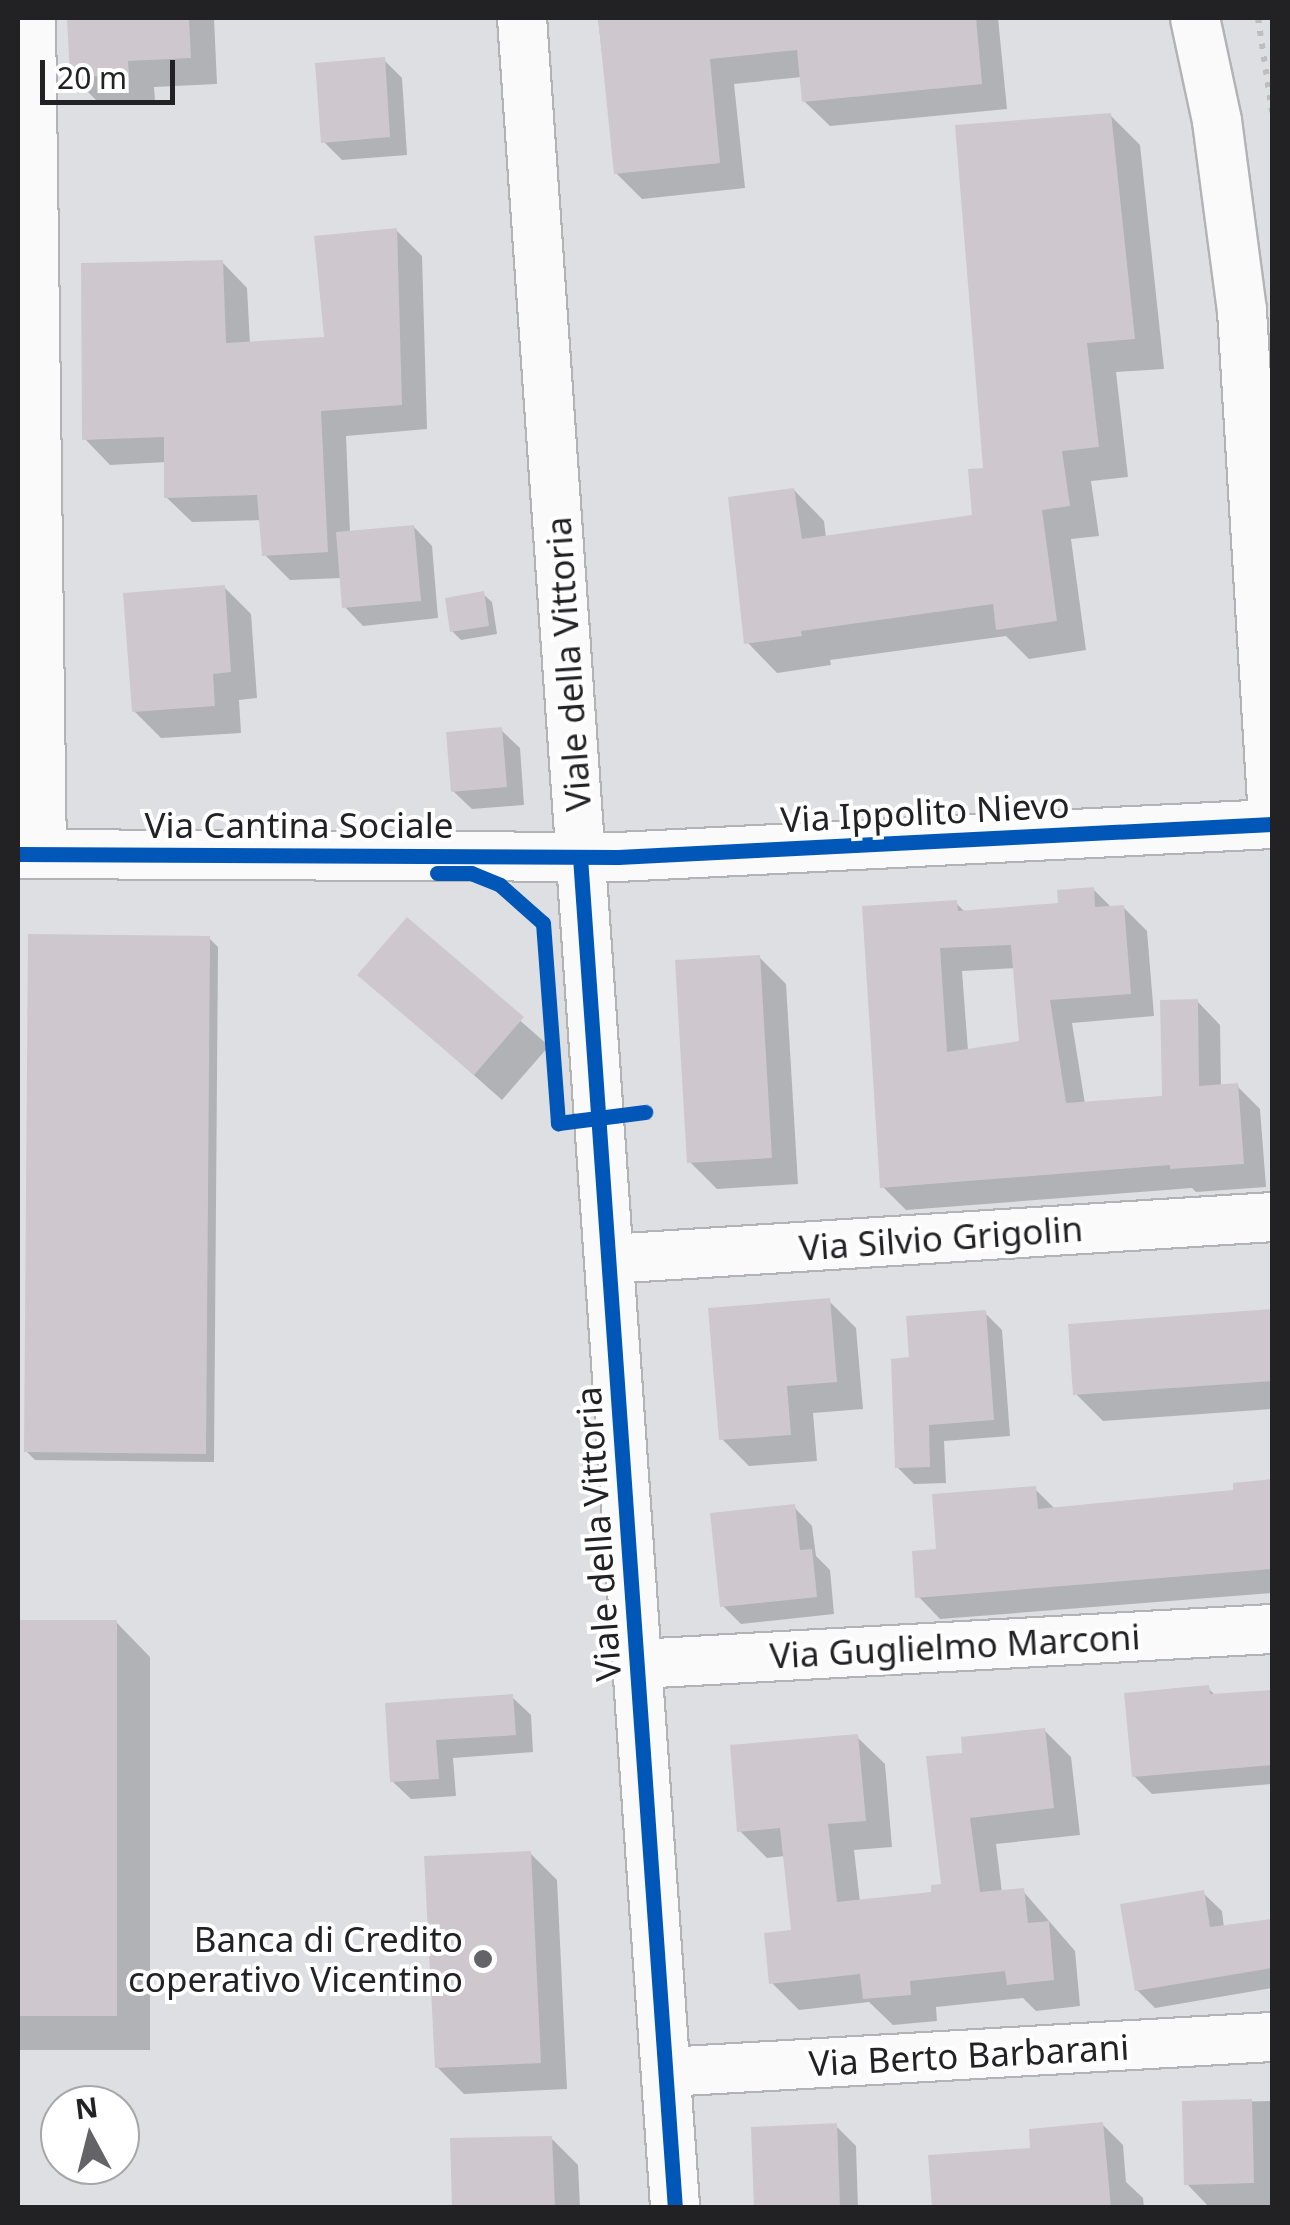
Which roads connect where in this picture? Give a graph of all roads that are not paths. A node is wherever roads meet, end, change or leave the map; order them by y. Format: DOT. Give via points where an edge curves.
graph roads {
  1 [pos="31,18"];
  2 [pos="522,18"];
  3 [pos="1195,18"];
  4 [pos="1272,801"];
  5 [pos="1272,824"];
  6 [pos="30,854"];
  7 [pos="580,857"];
  8 [pos="1272,1217"];
  9 [pos="608,1259"];
  10 [pos="1272,1629"];
  11 [pos="638,1664"];
  12 [pos="1272,2037"];
  13 [pos="666,2072"];
  14 [pos="675,2208"];
  1 -- 6 [label="street"];
  2 -- 7 [label="street, Viale della Vittoria"];
  3 -- 4 [label="street" via="1217,121 1242,310"];
  5 -- 7 [label="street, Via Ippolito Nievo"];
  6 -- 7 [label="street, Via Cantina Sociale"];
  7 -- 9 [label="street, Viale della Vittoria"];
  8 -- 9 [label="street, Via Silvio Grigolin"];
  9 -- 11 [label="street, Viale della Vittoria"];
  10 -- 11 [label="street, Via Guglielmo Marconi"];
  11 -- 13 [label="street, Viale della Vittoria"];
  12 -- 13 [label="street, Via Berto Barbarani"];
  13 -- 14 [label="street, Viale della Vittoria"];
}
